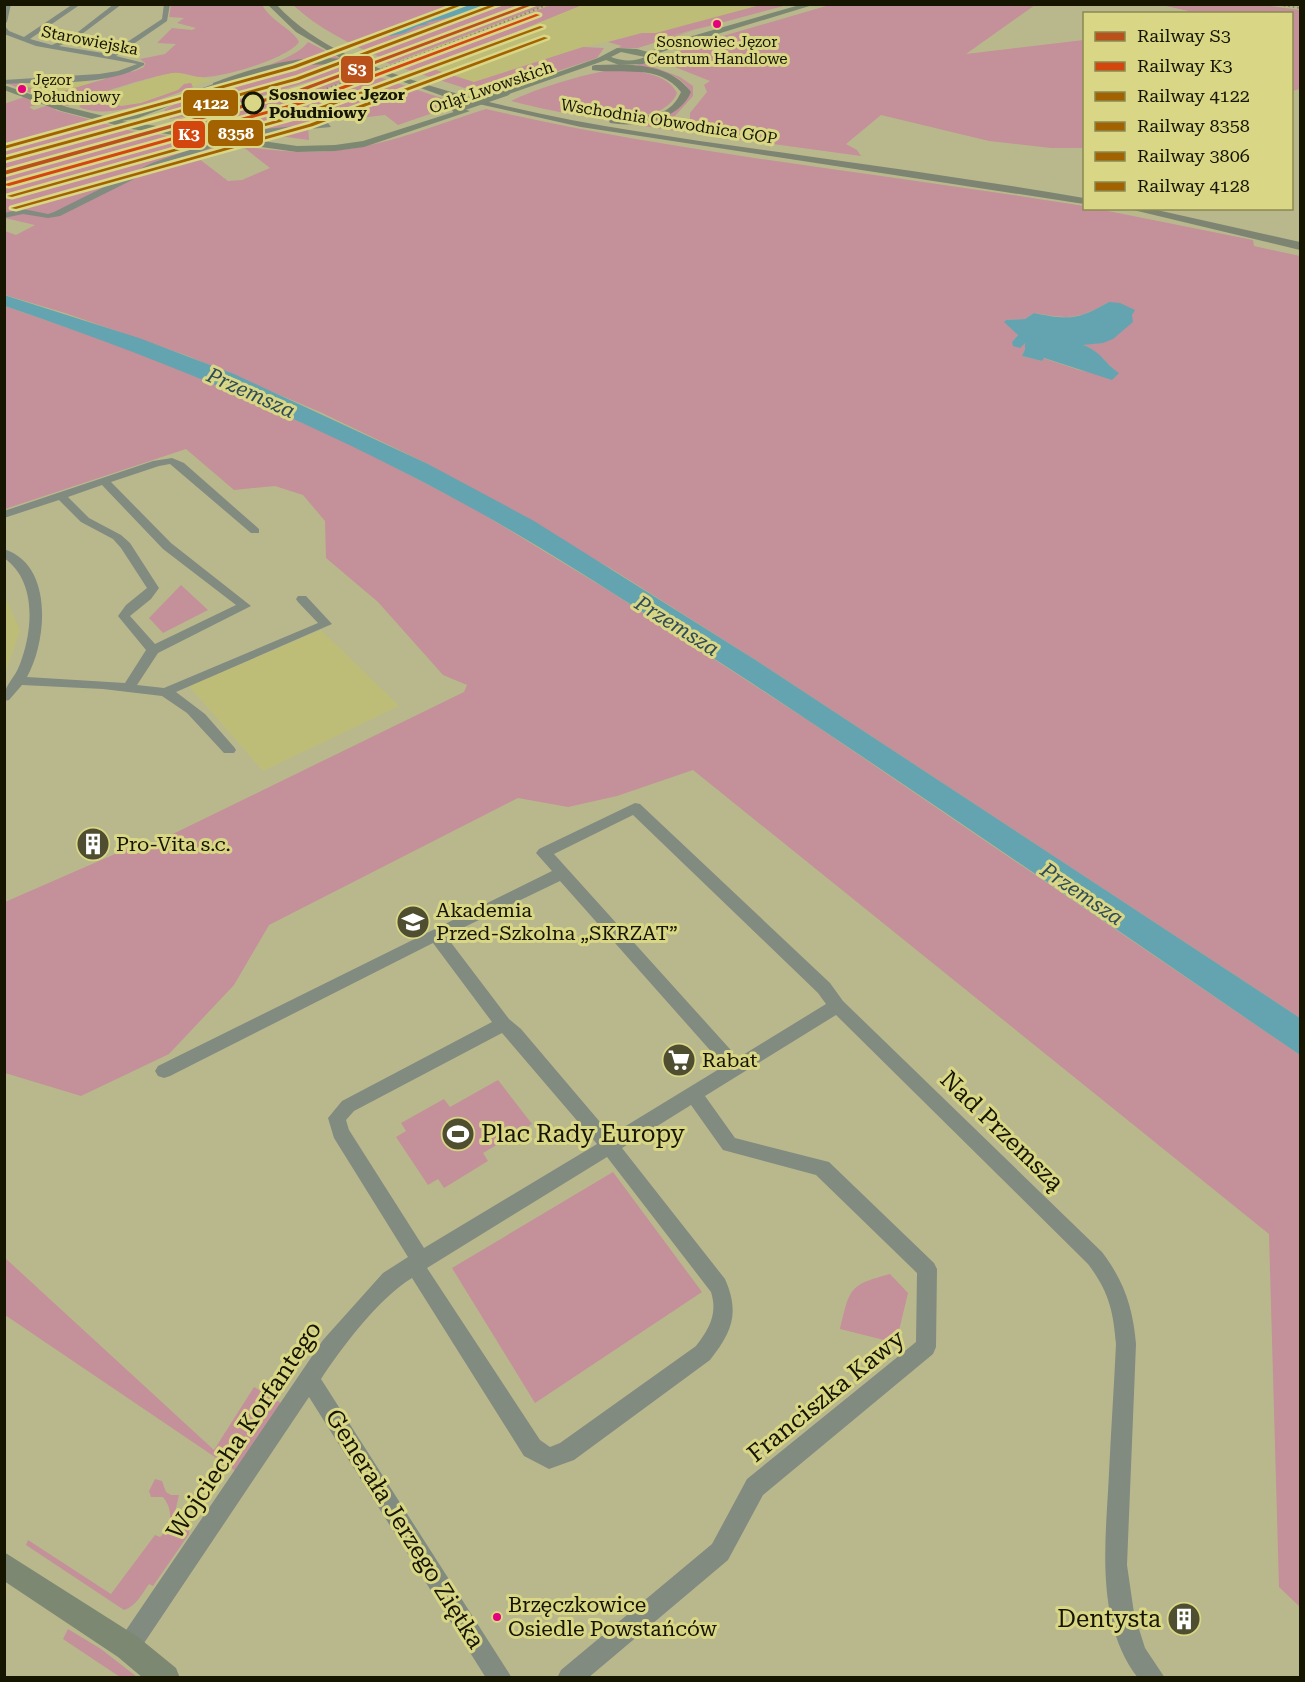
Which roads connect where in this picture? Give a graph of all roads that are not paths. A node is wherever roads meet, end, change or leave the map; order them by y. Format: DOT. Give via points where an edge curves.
graph roads {
  1 [pos="8,4"];
  2 [pos="78,4"];
  3 [pos="119,4"];
  4 [pos="167,4"];
  5 [pos="271,4"];
  6 [pos="283,4"];
  7 [pos="796,4"];
  8 [pos="813,4"];
  9 [pos="4,22"];
  10 [pos="5,30"];
  11 [pos="301,31"];
  12 [pos="24,40"];
  13 [pos="302,46"];
  14 [pos="52,47"];
  15 [pos="634,50"];
  16 [pos="293,53"];
  17 [pos="111,56"];
  18 [pos="607,57"];
  19 [pos="647,62"];
  20 [pos="622,63"];
  21 [pos="594,69"];
  22 [pos="378,70"];
  23 [pos="692,81"];
  24 [pos="4,84"];
  25 [pos="212,84"];
  26 [pos="511,94"];
  27 [pos="694,101"];
  28 [pos="166,103"];
  29 [pos="56,105"];
  30 [pos="145,106"];
  31 [pos="461,110"];
  32 [pos="86,111"];
  33 [pos="680,118"];
  34 [pos="164,120"];
  35 [pos="588,121"];
  36 [pos="129,122"];
  37 [pos="328,125"];
  38 [pos="688,129"];
  39 [pos="241,135"];
  40 [pos="226,141"];
  41 [pos="720,144"];
  42 [pos="855,164"];
  43 [pos="1083,196"];
  44 [pos="1083,201"];
  45 [pos="1139,210"];
  46 [pos="1166,210"];
  47 [pos="4,216"];
  48 [pos="1300,240"];
  49 [pos="1300,246"];
  50 [pos="104,481"];
  51 [pos="61,496"];
  52 [pos="4,515"];
  53 [pos="255,531"];
  54 [pos="4,552"];
  55 [pos="302,599"];
  56 [pos="153,650"];
  57 [pos="18,681"];
  58 [pos="129,687"];
  59 [pos="165,692"];
  60 [pos="4,697"];
  61 [pos="229,750"];
  62 [pos="562,873"];
  63 [pos="436,934"];
  64 [pos="837,1006"];
  65 [pos="503,1024"];
  66 [pos="735,1067"];
  67 [pos="164,1071"];
  68 [pos="693,1094"];
  69 [pos="609,1145"];
  70 [pos="418,1262"];
  71 [pos="309,1380"];
  72 [pos="4,1565"];
  73 [pos="128,1647"];
  74 [pos="164,1677"];
  75 [pos="500,1677"];
  76 [pos="569,1677"];
  77 [pos="1153,1677"];
  1 -- 9 [label="street"];
  2 -- 12 [label="street"];
  3 -- 14 [label="street" via="76,36"];
  4 -- 17 [label="street" via="165,20"];
  5 -- 11 [label="highway, Wschodnia Obwodnica GOP"];
  6 -- 35 [label="highway, Wschodnia Obwodnica GOP" via="332,42 387,67 483,98"];
  7 -- 15 [label="main road"];
  8 -- 19 [label="main road" via="703,35"];
  10 -- 12 [label="street, Starowiejska"];
  11 -- 13 [label="highway"];
  11 -- 22 [label="highway, Wschodnia Obwodnica GOP"];
  12 -- 14 [label="street, Starowiejska"];
  14 -- 17 [label="street, Starowiejska"];
  15 -- 18 [label="main road, Orląt Lwowskich" via="615,51"];
  15 -- 19 [label="main road"];
  16 -- 25 [label="highway"];
  17 -- 24 [label="street, Starowiejska" via="142,65 117,74"];
  18 -- 20 [label="main road"];
  18 -- 26 [label="main road, Orląt Lwowskich"];
  19 -- 20 [label="highway"];
  19 -- 21 [label="highway"];
  19 -- 23 [label="highway"];
  19 -- 35 [label="highway" via="681,83 686,92 682,102 644,119"];
  20 -- 21 [label="main road, Orląt Lwowskich"];
  21 -- 26 [label="main road, Orląt Lwowskich"];
  22 -- 25 [label="highway" via="337,61 303,61 267,67"];
  22 -- 41 [label="highway, Wschodnia Obwodnica GOP" via="516,111 596,127"];
  24 -- 29 [label="main road, Orląt Lwowskich"];
  25 -- 28 [label="main road"];
  25 -- 30 [label="main road"];
  26 -- 31 [label="main road, Orląt Lwowskich"];
  27 -- 33 [label="highway"];
  28 -- 34 [label="main road" via="160,111"];
  28 -- 36 [label="main road"];
  29 -- 32 [label="main road, Orląt Lwowskich"];
  29 -- 36 [label="main road, Orląt Lwowskich" via="102,120"];
  30 -- 32 [label="main road"];
  30 -- 36 [label="main road" via="131,113"];
  31 -- 39 [label="main road, Orląt Lwowskich" via="341,142 298,143"];
  31 -- 40 [label="main road, Orląt Lwowskich" via="383,139 348,147 297,149"];
  32 -- 36 [label="main road, Orląt Lwowskich"];
  34 -- 36 [label="main road, Orląt Lwowskich"];
  34 -- 39 [label="main road, Orląt Lwowskich"];
  35 -- 41 [label="highway, Wschodnia Obwodnica GOP"];
  36 -- 40 [label="main road, Orląt Lwowskich"];
  37 -- 39 [label="street"];
  38 -- 41 [label="highway"];
  39 -- 40 [label="street"];
  40 -- 47 [label="street" via="155,165 57,214 23,211"];
  41 -- 42 [label="highway, Wschodnia Obwodnica GOP"];
  42 -- 43 [label="highway, Wschodnia Obwodnica GOP"];
  42 -- 44 [label="highway, Wschodnia Obwodnica GOP"];
  45 -- 49 [label="highway"];
  46 -- 48 [label="highway"];
  50 -- 51 [label="street"];
  50 -- 53 [label="street" via="157,463 176,462"];
  50 -- 56 [label="street" via="167,546 245,606"];
  51 -- 52 [label="street"];
  51 -- 56 [label="street" via="85,520 117,537 149,580 153,588 150,594 128,608 124,616"];
  54 -- 57 [label="street" via="22,566 34,586 32,646"];
  55 -- 59 [label="street" via="326,624"];
  56 -- 58 [label="street"];
  57 -- 58 [label="street"];
  57 -- 60 [label="street"];
  58 -- 59 [label="street"];
  59 -- 61 [label="street" via="194,711"];
  62 -- 63 [label="street"];
  62 -- 64 [label="street, Nad Przemszą" via="544,853 635,808 824,988"];
  62 -- 66 [label="street"];
  63 -- 65 [label="street"];
  63 -- 67 [label="street"];
  64 -- 66 [label="street, Wojciecha Korfantego"];
  64 -- 77 [label="street, Nad Przemszą" via="1114,1281 1123,1309 1126,1344 1116,1565 1122,1613 1135,1655"];
  65 -- 69 [label="street"];
  65 -- 70 [label="street" via="348,1106 337,1118 340,1132"];
  66 -- 68 [label="street, Wojciecha Korfantego"];
  68 -- 69 [label="street, Wojciecha Korfantego"];
  68 -- 76 [label="street, Franciszka Kawy" via="729,1144 822,1168 927,1269 926,1347 755,1487 720,1552"];
  69 -- 70 [label="street, Wojciecha Korfantego"];
  69 -- 70 [label="street" via="718,1286 726,1314 717,1336 703,1353 566,1452 549,1458 532,1448"];
  70 -- 71 [label="street, Wojciecha Korfantego" via="383,1287 330,1347"];
  71 -- 73 [label="street, Wojciecha Korfantego"];
  71 -- 75 [label="street, Generała Jerzego Ziętka"];
  72 -- 73 [label="main road"];
  73 -- 74 [label="main road"];
}
